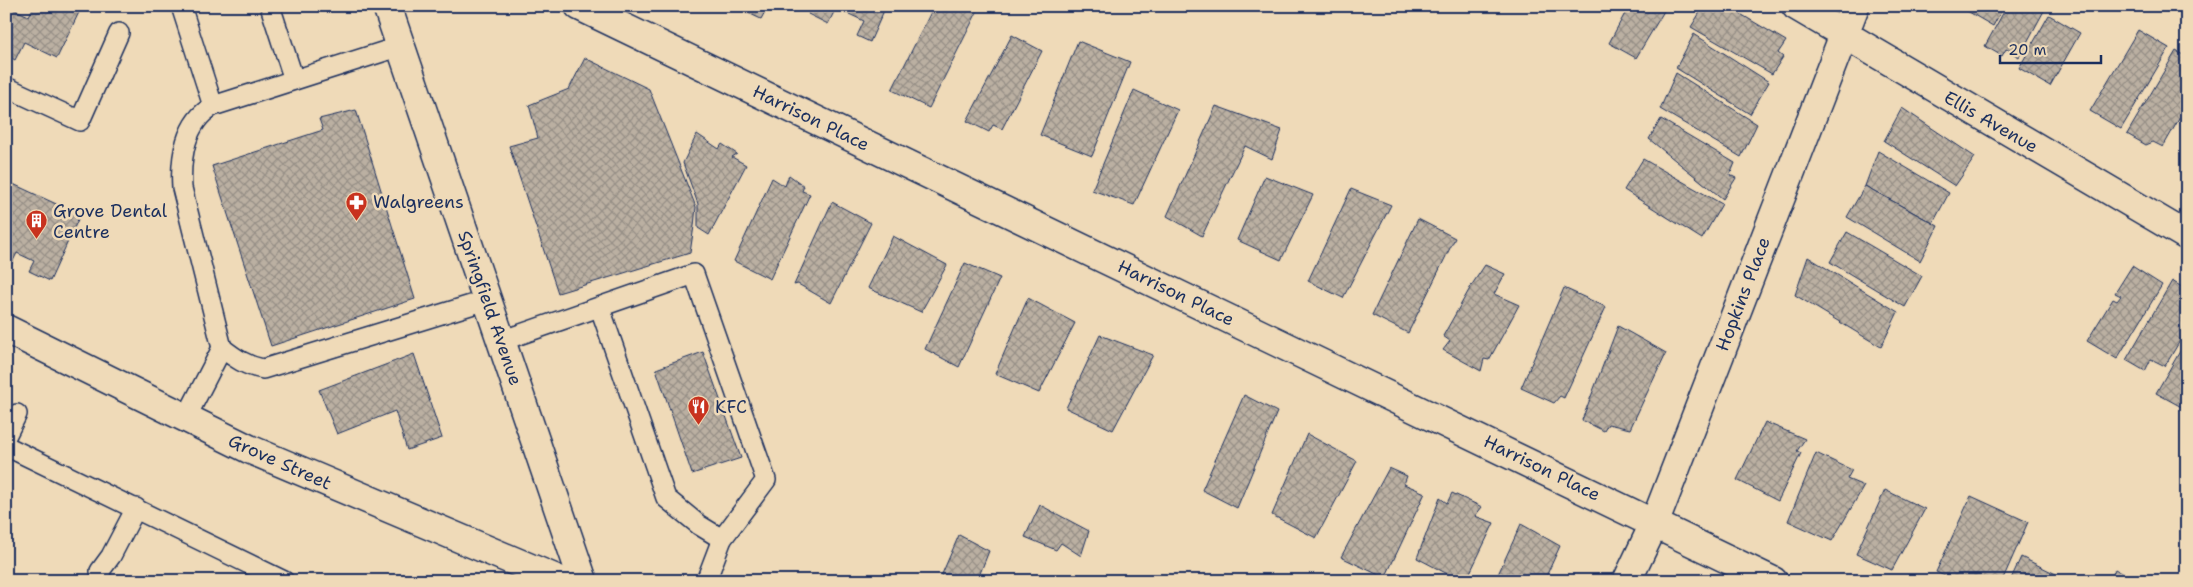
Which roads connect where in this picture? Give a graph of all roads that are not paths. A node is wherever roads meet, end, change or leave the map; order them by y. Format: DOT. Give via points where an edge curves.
graph roads {
  1 [pos="181,6"];
  2 [pos="270,6"];
  3 [pos="387,6"];
  4 [pos="579,6"];
  5 [pos="1796,6"];
  6 [pos="1854,6"];
  7 [pos="119,33"];
  8 [pos="1843,35"];
  9 [pos="401,46"];
  10 [pos="294,80"];
  11 [pos="6,87"];
  12 [pos="213,106"];
  13 [pos="2187,236"];
  14 [pos="487,300"];
  15 [pos="600,308"];
  16 [pos="6,329"];
  17 [pos="501,341"];
  18 [pos="222,348"];
  19 [pos="17,414"];
  20 [pos="186,418"];
  21 [pos="6,436"];
  22 [pos="6,446"];
  23 [pos="136,508"];
  24 [pos="1655,522"];
  25 [pos="722,539"];
  26 [pos="101,581"];
  27 [pos="284,581"];
  28 [pos="561,581"];
  29 [pos="583,581"];
  30 [pos="706,581"];
  31 [pos="1627,581"];
  32 [pos="1773,581"];
  1 -- 12 [label="lane"];
  2 -- 10 [label="lane"];
  3 -- 9 [label="street, Springfield Avenue"];
  4 -- 24 [label="street, Harrison Place"];
  5 -- 8 [label="street, Ellis Avenue"];
  6 -- 8 [label="street, Hopkins Place"];
  7 -- 11 [label="lane" via="80,121"];
  8 -- 13 [label="street, Ellis Avenue"];
  8 -- 24 [label="street, Hopkins Place"];
  9 -- 10 [label="lane"];
  9 -- 14 [label="street, Springfield Avenue"];
  10 -- 12 [label="lane"];
  12 -- 18 [label="lane" via="196,119 181,165 186,208"];
  14 -- 17 [label="street, Springfield Avenue"];
  14 -- 18 [label="lane" via="263,369 236,359"];
  15 -- 17 [label="lane"];
  15 -- 25 [label="lane" via="666,498"];
  15 -- 25 [label="lane" via="694,274 766,480"];
  16 -- 20 [label="street, Grove Street"];
  17 -- 29 [label="street, Springfield Avenue"];
  18 -- 20 [label="lane"];
  19 -- 21 [label="lane"];
  20 -- 28 [label="street, Grove Street" via="303,474"];
  22 -- 23 [label="lane"];
  23 -- 26 [label="lane" via="100,571"];
  23 -- 27 [label="lane"];
  24 -- 31 [label="street, Hopkins Place"];
  24 -- 32 [label="street, Harrison Place"];
  25 -- 30 [label="lane"];
}
